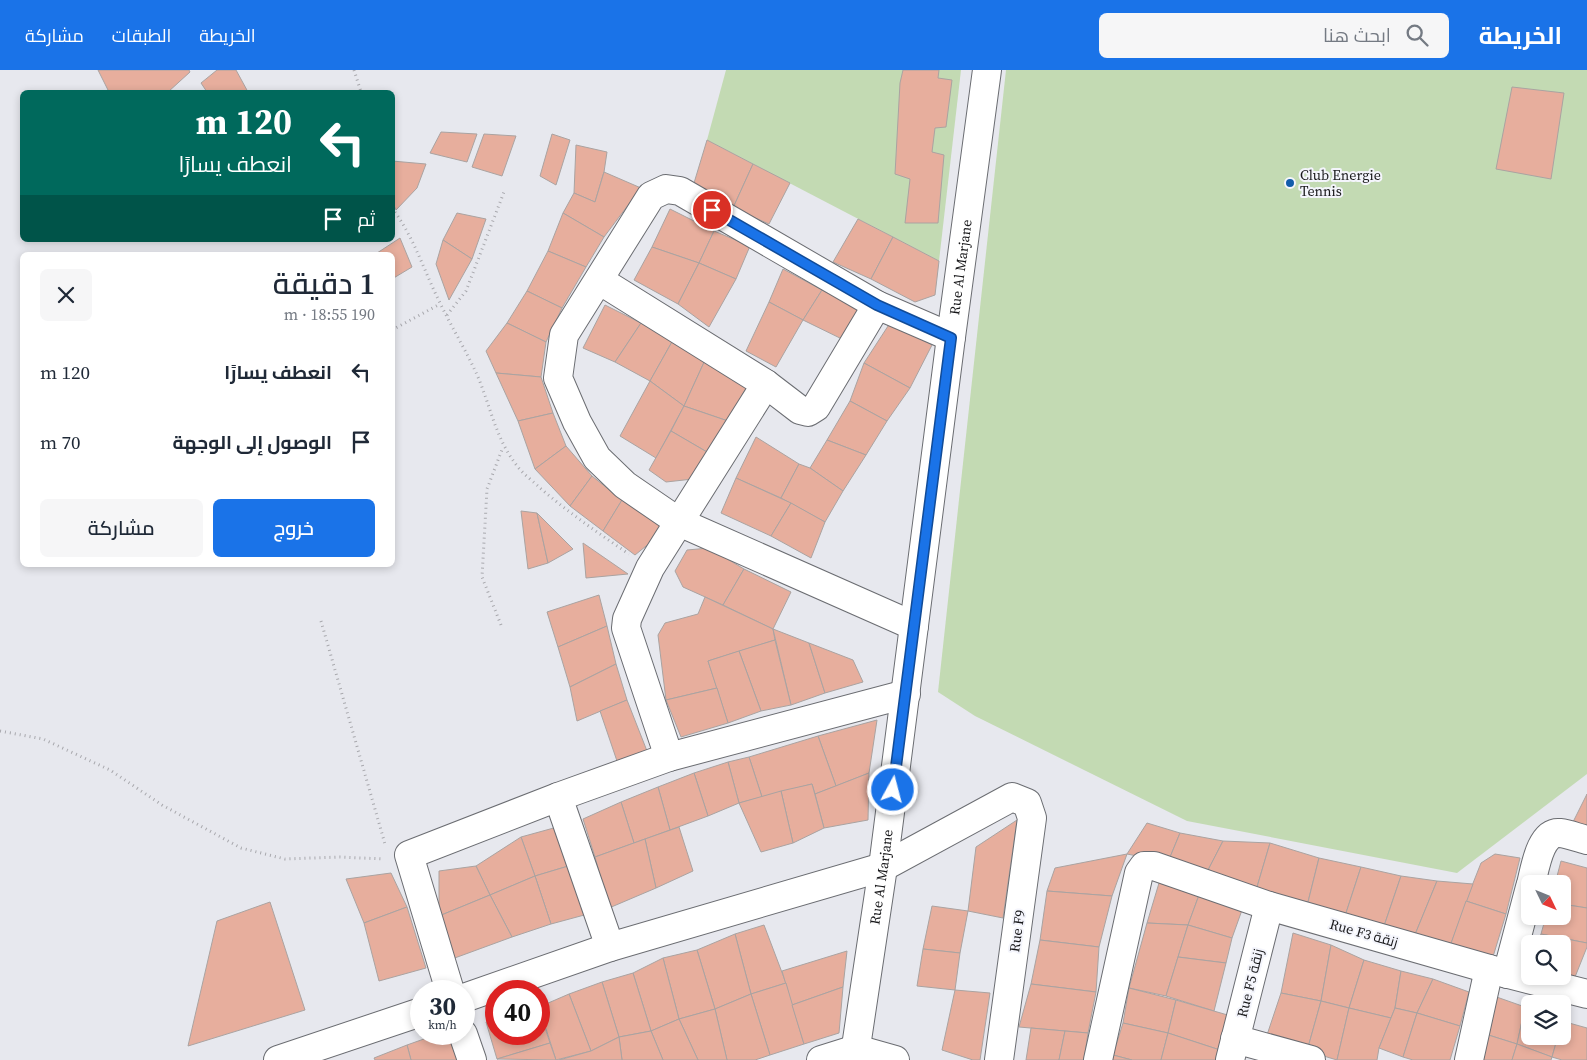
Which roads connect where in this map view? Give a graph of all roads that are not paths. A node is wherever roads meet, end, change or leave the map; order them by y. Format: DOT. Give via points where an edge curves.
graph roads {
  1 [pos="987,70"];
  2 [pos="599,280"];
  3 [pos="877,305"];
  4 [pos="951,338"];
  5 [pos="766,384"];
  6 [pos="679,522"];
  7 [pos="914,626"];
  8 [pos="906,694"];
  9 [pos="669,757"];
  10 [pos="558,798"];
  11 [pos="1587,840"];
  12 [pos="883,866"];
  13 [pos="1533,875"];
  14 [pos="1269,906"];
  15 [pos="1521,911"];
  16 [pos="610,947"];
  17 [pos="1498,971"];
  18 [pos="446,980"];
  19 [pos="475,994"];
  20 [pos="1587,994"];
  21 [pos="410,1016"];
  22 [pos="467,1045"];
  23 [pos="1233,1050"];
  24 [pos="855,1054"];
  25 [pos="278,1060"];
  26 [pos="472,1060"];
  27 [pos="821,1060"];
  28 [pos="895,1060"];
  29 [pos="999,1060"];
  30 [pos="1098,1060"];
  31 [pos="1311,1060"];
  32 [pos="1469,1060"];
  1 -- 4 [label="street, Rue Al Marjane"];
  2 -- 3 [label="street" via="651,196 666,189 680,191"];
  2 -- 5 [label="street"];
  2 -- 6 [label="street" via="564,335 558,378 597,458 625,485"];
  3 -- 4 [label="street"];
  3 -- 5 [label="street" via="816,408 808,412 800,410"];
  4 -- 7 [label="street, Rue Al Marjane"];
  5 -- 6 [label="street"];
  6 -- 7 [label="street"];
  6 -- 9 [label="street" via="650,568 626,628"];
  7 -- 8 [label="street, Rue Al Marjane"];
  8 -- 9 [label="street"];
  8 -- 12 [label="street, Rue Al Marjane"];
  9 -- 10 [label="street"];
  10 -- 16 [label="street"];
  10 -- 18 [label="street" via="399,857"];
  11 -- 13 [label="street" via="1558,832 1548,836 1541,846"];
  12 -- 16 [label="street"];
  12 -- 24 [label="street, Rue Al Marjane"];
  12 -- 29 [label="street, Rue F9" via="1012,797 1027,803 1032,818"];
  14 -- 17 [label="street, Rue F3 زنقة"];
  14 -- 23 [label="street, Rue F5 زنقة"];
  14 -- 30 [label="street, Rue F3 زنقة" via="1154,866 1144,866 1139,873"];
  15 -- 17 [label="street"];
  16 -- 19 [label="street"];
  17 -- 20 [label="street, Rue F3 زنقة"];
  17 -- 32 [label="street"];
  21 -- 25 [label="street"];
  22 -- 26 [label="street"];
  23 -- 31 [label="street"];
  24 -- 27 [label="street"];
  24 -- 28 [label="street"];
}
